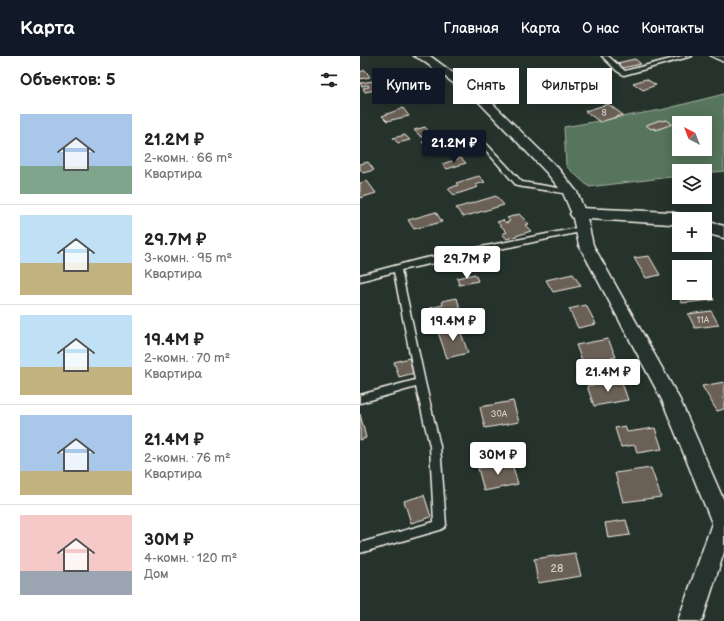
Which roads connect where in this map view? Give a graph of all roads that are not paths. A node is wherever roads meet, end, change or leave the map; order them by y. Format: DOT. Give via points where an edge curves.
graph roads {
  1 [pos="420,56"];
  2 [pos="605,56"];
  3 [pos="689,56"];
  4 [pos="716,56"];
  5 [pos="724,59"];
  6 [pos="478,138"];
  7 [pos="570,192"];
  8 [pos="672,218"];
  9 [pos="580,221"];
  10 [pos="712,229"];
  11 [pos="724,232"];
  12 [pos="397,268"];
  13 [pos="360,278"];
  14 [pos="420,382"];
  15 [pos="360,399"];
  16 [pos="360,548"];
  17 [pos="690,621"];
  1 -- 7 [label="street" via="482,99 552,170"];
  2 -- 3 [label="lane" via="624,73"];
  4 -- 5 [label="street"];
  6 -- 7 [label="lane" via="520,184"];
  7 -- 9 [label="street"];
  8 -- 9 [label="street"];
  9 -- 12 [label="lane"];
  9 -- 17 [label="street" via="586,245 671,400 722,523"];
  10 -- 11 [label="street"];
  12 -- 13 [label="lane"];
  12 -- 14 [label="lane"];
  14 -- 15 [label="lane"];
  14 -- 16 [label="lane" via="435,446 440,525"];
}
